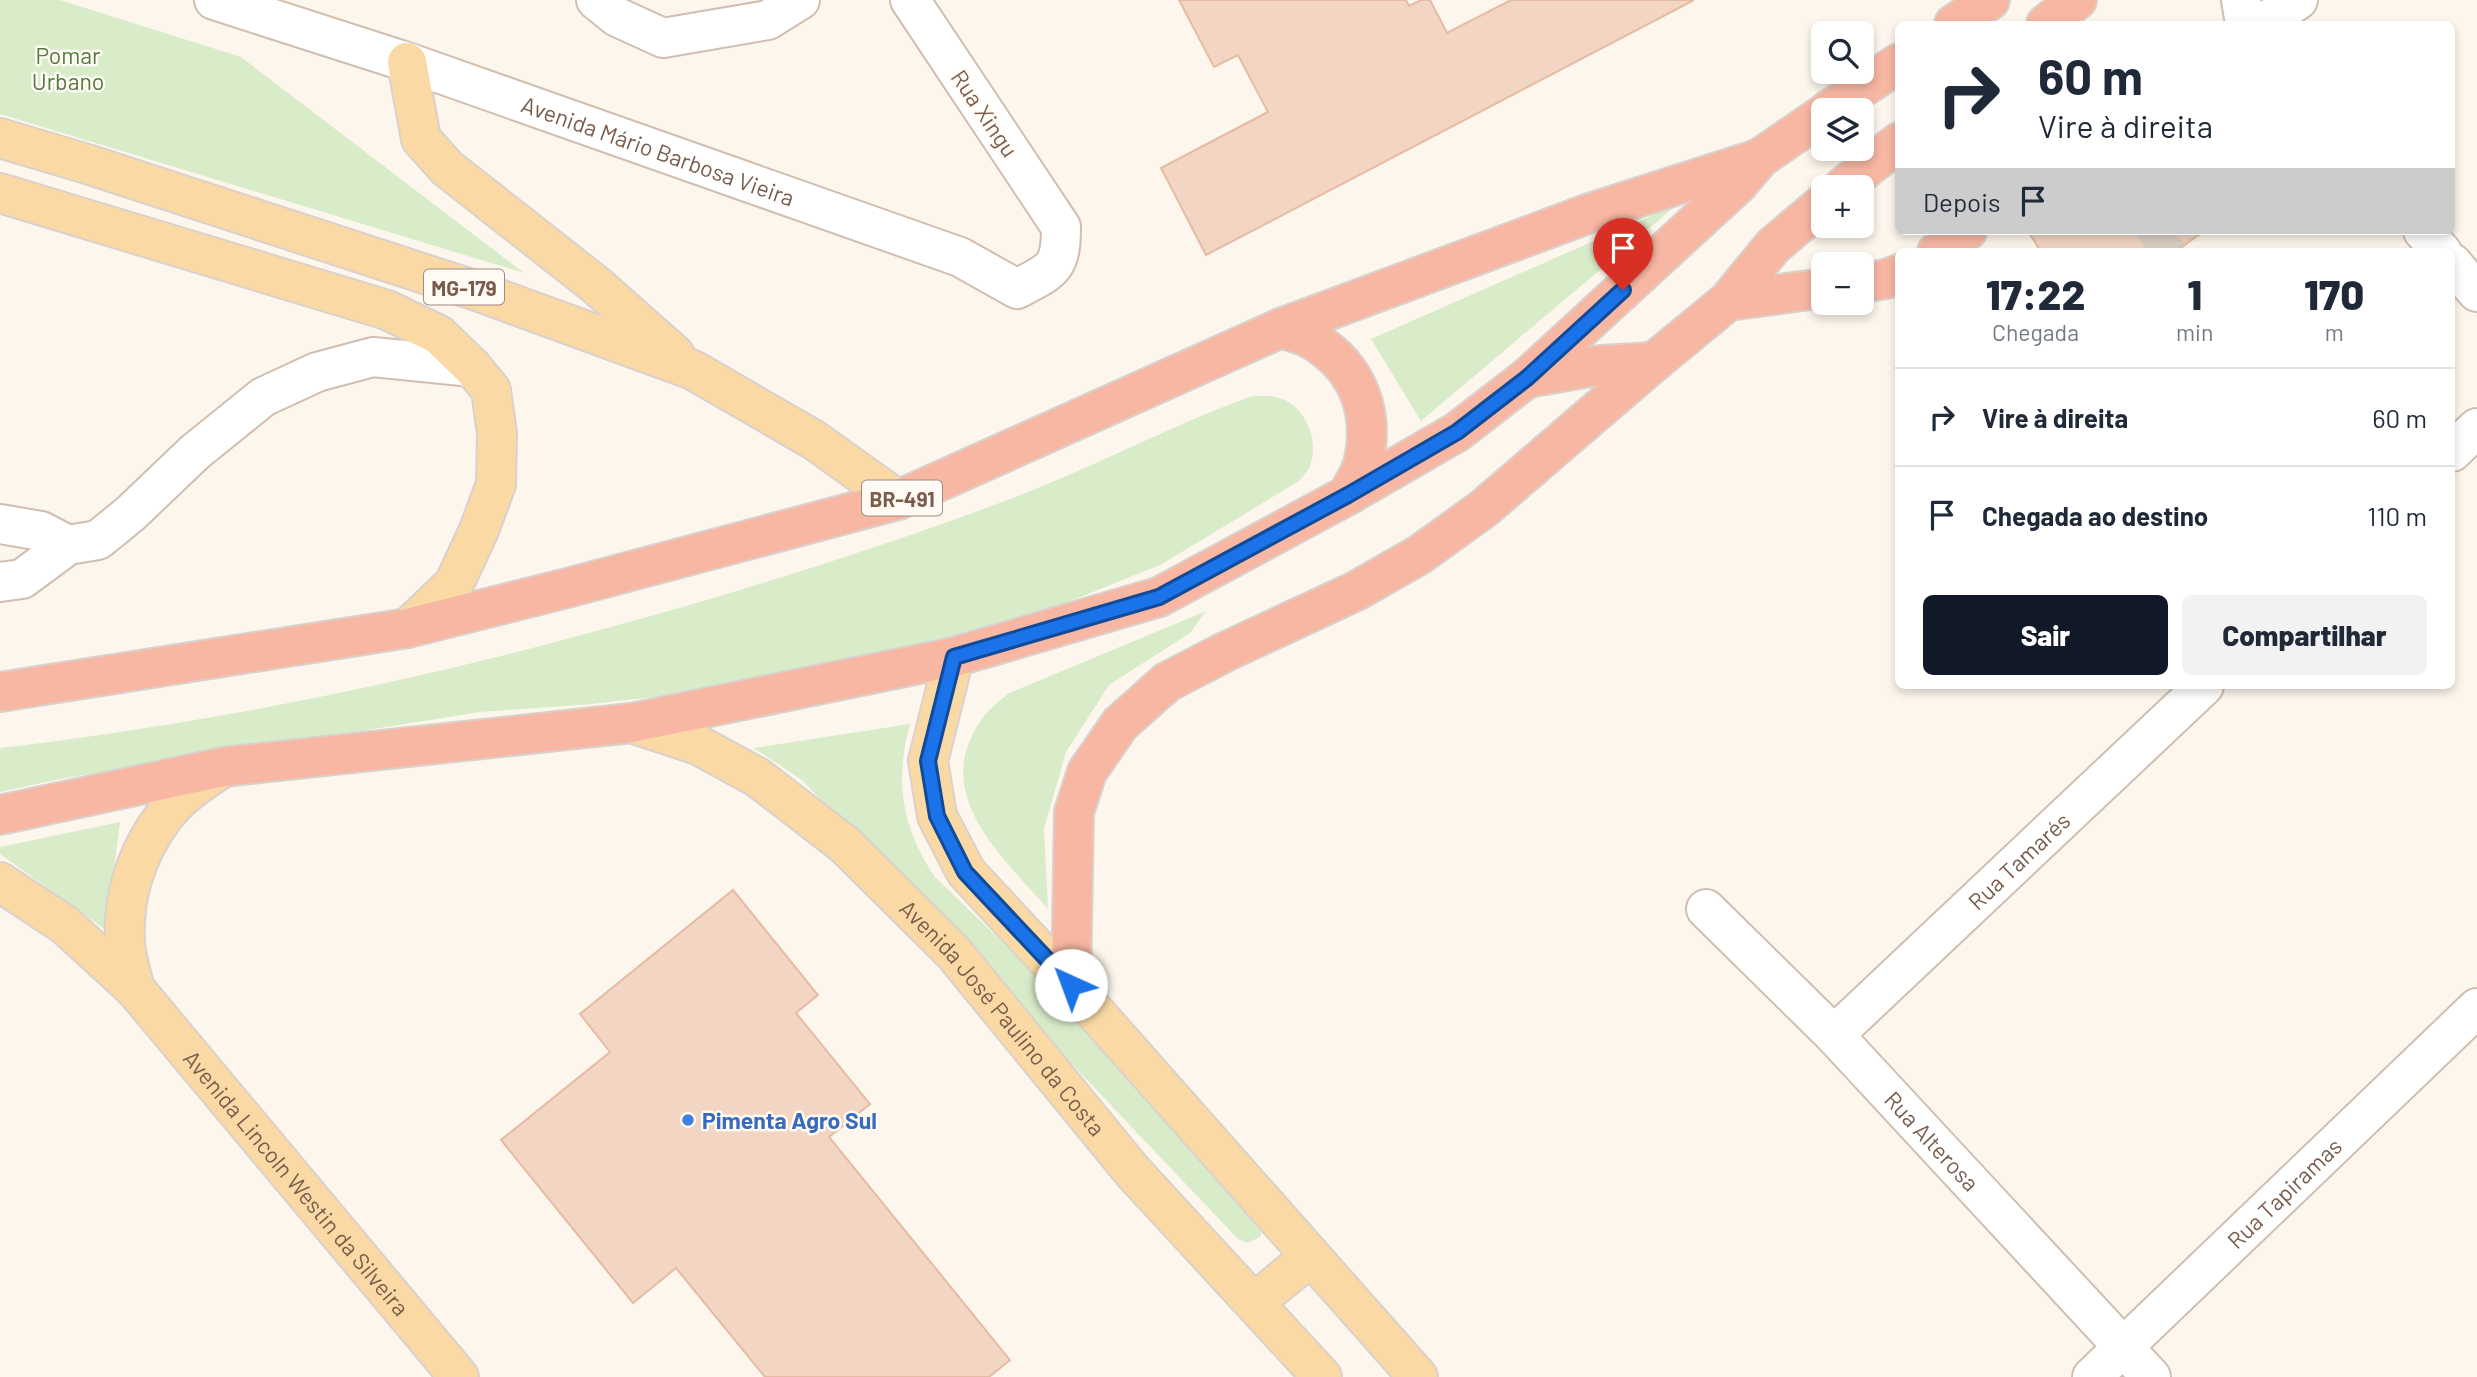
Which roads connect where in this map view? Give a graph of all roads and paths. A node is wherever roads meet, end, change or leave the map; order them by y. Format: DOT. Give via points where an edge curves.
graph roads {
  1 [pos="214,0"];
  2 [pos="596,0"];
  3 [pos="800,0"];
  4 [pos="910,0"];
  5 [pos="1990,0"];
  6 [pos="2077,0"];
  7 [pos="2241,0"];
  8 [pos="2298,0"];
  9 [pos="1958,21"];
  10 [pos="2050,21"];
  11 [pos="2244,21"];
  12 [pos="2266,21"];
  13 [pos="407,62"];
  14 [pos="1895,66"];
  15 [pos="1847,98"];
  16 [pos="1811,123"];
  17 [pos="0,138"];
  18 [pos="1895,145"];
  19 [pos="1760,158"];
  20 [pos="1858,175"];
  21 [pos="0,193"];
  22 [pos="1811,214"];
  23 [pos="1060,227"];
  24 [pos="1961,235"];
  25 [pos="2427,235"];
  26 [pos="1943,248"];
  27 [pos="2438,248"];
  28 [pos="2455,266"];
  29 [pos="1811,290"];
  30 [pos="2477,292"];
  31 [pos="1728,301"];
  32 [pos="1280,328"];
  33 [pos="1654,362"];
  34 [pos="472,366"];
  35 [pos="693,370"];
  36 [pos="1527,378"];
  37 [pos="2477,428"];
  38 [pos="2455,449"];
  39 [pos="1348,495"];
  40 [pos="898,500"];
  41 [pos="0,524"];
  42 [pos="68,545"];
  43 [pos="0,582"];
  44 [pos="408,628"];
  45 [pos="954,657"];
  46 [pos="2201,689"];
  47 [pos="0,692"];
  48 [pos="631,723"];
  49 [pos="223,767"];
  50 [pos="0,814"];
  51 [pos="0,882"];
  52 [pos="1706,909"];
  53 [pos="1071,985"];
  54 [pos="135,989"];
  55 [pos="2477,1008"];
  56 [pos="1834,1035"];
  57 [pos="1311,1256"];
  58 [pos="1254,1303"];
  59 [pos="2123,1348"];
  60 [pos="459,1377"];
  61 [pos="1322,1377"];
  62 [pos="1418,1377"];
  63 [pos="2092,1377"];
  64 [pos="2151,1377"];
  1 -- 13 [label="street, Avenida Mário Barbosa Vieira"];
  2 -- 3 [label="street" via="617,17 663,38 768,20"];
  4 -- 23 [label="street, Rua Xingu"];
  5 -- 9 [label="highway"];
  6 -- 10 [label="highway"];
  7 -- 11 [label="street"];
  8 -- 12 [label="street"];
  13 -- 23 [label="street, Avenida Mário Barbosa Vieira" via="960,257 1017,289 1051,270 1061,251"];
  13 -- 35 [label="main road" via="421,139 447,168 596,285"];
  14 -- 15 [label="highway"];
  16 -- 19 [label="highway, BR-491"];
  17 -- 35 [label="main road, MG-179" via="477,291"];
  18 -- 20 [label="highway"];
  19 -- 32 [label="highway, BR-491" via="1590,213"];
  19 -- 36 [label="highway, BR-491" via="1738,184"];
  21 -- 34 [label="main road, MG-179" via="387,310 439,335"];
  22 -- 31 [label="highway" via="1773,246"];
  24 -- 26 [label="highway"];
  25 -- 27 [label="street"];
  28 -- 30 [label="street"];
  29 -- 31 [label="highway"];
  31 -- 33 [label="highway"];
  32 -- 39 [label="highway" via="1314,340 1342,362 1361,393 1368,428 1364,463"];
  32 -- 40 [label="highway, BR-491"];
  33 -- 36 [label="highway" via="1601,365"];
  33 -- 53 [label="highway" via="1483,509 1419,555 1356,591 1167,682 1120,724 1087,772 1074,812"];
  34 -- 42 [label="street" via="373,357 317,372 263,397 98,540"];
  34 -- 44 [label="main road, MG-179" via="491,390 497,434 496,484 454,584"];
  35 -- 40 [label="main road, MG-179" via="814,440"];
  36 -- 39 [label="highway, BR-491" via="1457,432"];
  37 -- 38 [label="street"];
  39 -- 45 [label="highway, BR-491" via="1159,597"];
  40 -- 44 [label="highway, BR-491"];
  41 -- 42 [label="street" via="41,531"];
  42 -- 43 [label="street" via="22,579"];
  44 -- 47 [label="highway, BR-491"];
  45 -- 48 [label="highway, BR-491"];
  45 -- 53 [label="main road" via="928,761 937,816 965,872"];
  46 -- 56 [label="street, Rua Tamarés"];
  48 -- 49 [label="highway, BR-491"];
  48 -- 58 [label="main road, Avenida José Paulino da Costa" via="698,746 757,777 844,844 953,952 1133,1172"];
  49 -- 50 [label="highway, BR-491"];
  49 -- 54 [label="main road, Avenida Lincoln Westin da Silveira" via="166,814 132,879 125,928"];
  51 -- 54 [label="main road, Avenida Lincoln Westin da Silveira" via="65,925"];
  52 -- 56 [label="street, Rua Alterosa"];
  53 -- 57 [label="main road"];
  54 -- 60 [label="main road, Avenida Lincoln Westin da Silveira"];
  55 -- 59 [label="street, Rua Tapiramas"];
  56 -- 59 [label="street, Rua Alterosa"];
  57 -- 58 [label="main road"];
  57 -- 62 [label="main road"];
  58 -- 61 [label="main road, Avenida José Paulino da Costa"];
  59 -- 63 [label="street, Rua Tapiramas"];
  59 -- 64 [label="street, Rua Alterosa"];
}
